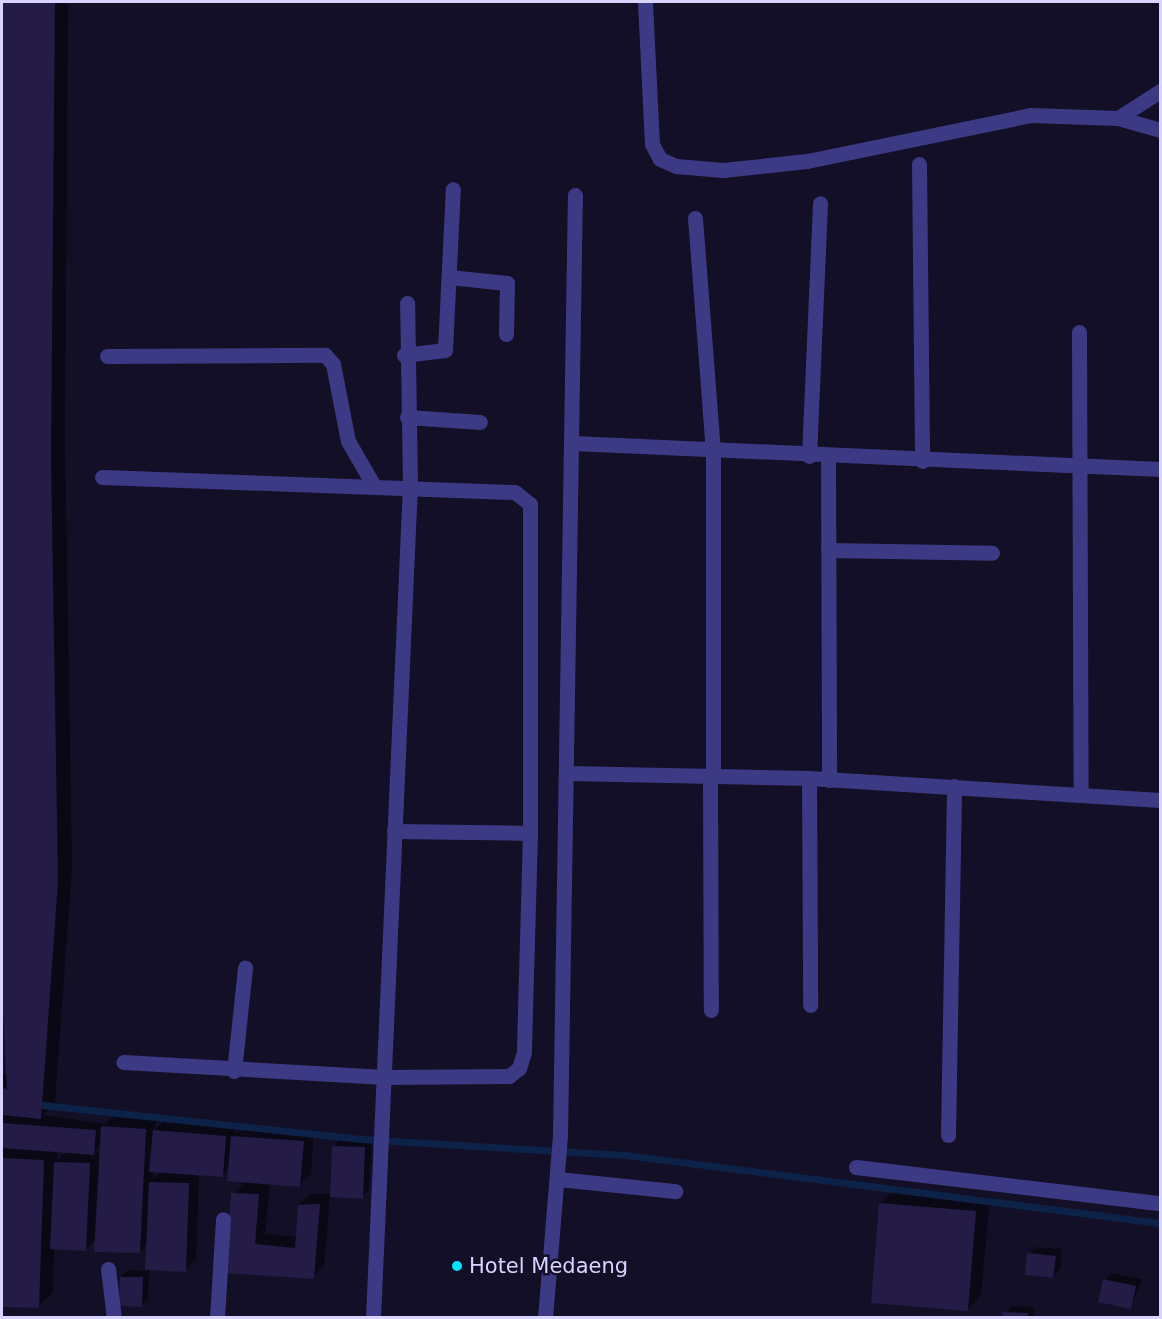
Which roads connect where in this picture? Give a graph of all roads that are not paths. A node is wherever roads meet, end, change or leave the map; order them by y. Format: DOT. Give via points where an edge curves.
graph roads {
  1 [pos="645,2"];
  2 [pos="1161,91"];
  3 [pos="1118,118"];
  4 [pos="1161,130"];
  5 [pos="919,164"];
  6 [pos="453,189"];
  7 [pos="575,195"];
  8 [pos="820,203"];
  9 [pos="695,218"];
  10 [pos="449,277"];
  11 [pos="407,303"];
  12 [pos="1079,332"];
  13 [pos="506,334"];
  14 [pos="404,355"];
  15 [pos="107,356"];
  16 [pos="407,417"];
  17 [pos="480,422"];
  18 [pos="573,443"];
  19 [pos="712,453"];
  20 [pos="809,456"];
  21 [pos="828,457"];
  22 [pos="922,461"];
  23 [pos="1078,466"];
  24 [pos="1161,469"];
  25 [pos="102,477"];
  26 [pos="410,485"];
  27 [pos="374,486"];
  28 [pos="828,550"];
  29 [pos="992,553"];
  30 [pos="568,773"];
  31 [pos="712,775"];
  32 [pos="808,778"];
  33 [pos="829,780"];
  34 [pos="954,786"];
  35 [pos="1082,792"];
  36 [pos="1161,800"];
  37 [pos="394,831"];
  38 [pos="530,833"];
  39 [pos="245,968"];
  40 [pos="810,1005"];
  41 [pos="711,1010"];
  42 [pos="123,1062"];
  43 [pos="234,1071"];
  44 [pos="384,1077"];
  45 [pos="948,1135"];
  46 [pos="856,1167"];
  47 [pos="558,1173"];
  48 [pos="675,1191"];
  49 [pos="1161,1203"];
  50 [pos="223,1219"];
  51 [pos="108,1269"];
  52 [pos="114,1317"];
  53 [pos="217,1317"];
  54 [pos="373,1317"];
  55 [pos="545,1317"];
  1 -- 3 [label="street" via="652,144 660,159 676,166 723,170 807,161 1031,115"];
  2 -- 3 [label="street"];
  3 -- 4 [label="street"];
  5 -- 22 [label="street"];
  6 -- 10 [label="street"];
  7 -- 18 [label="street"];
  8 -- 20 [label="street"];
  9 -- 19 [label="street"];
  10 -- 13 [label="street" via="507,283"];
  10 -- 14 [label="street" via="445,350"];
  11 -- 14 [label="street"];
  12 -- 23 [label="street"];
  14 -- 16 [label="street"];
  15 -- 27 [label="street" via="326,355 333,364 348,441"];
  16 -- 17 [label="street"];
  16 -- 26 [label="street"];
  18 -- 19 [label="street"];
  18 -- 30 [label="street"];
  19 -- 20 [label="street"];
  19 -- 31 [label="street"];
  20 -- 21 [label="street"];
  21 -- 22 [label="street"];
  21 -- 28 [label="street"];
  22 -- 23 [label="street"];
  23 -- 24 [label="street"];
  23 -- 35 [label="street"];
  25 -- 27 [label="street"];
  26 -- 27 [label="street"];
  26 -- 37 [label="street"];
  26 -- 38 [label="street" via="515,492 530,504"];
  28 -- 29 [label="street"];
  28 -- 33 [label="street"];
  30 -- 31 [label="street"];
  30 -- 47 [label="street"];
  31 -- 32 [label="street"];
  31 -- 41 [label="street"];
  32 -- 33 [label="street"];
  32 -- 40 [label="street"];
  33 -- 34 [label="street"];
  34 -- 35 [label="street"];
  34 -- 45 [label="street"];
  35 -- 36 [label="street"];
  37 -- 38 [label="street"];
  37 -- 44 [label="street"];
  38 -- 44 [label="street" via="524,1052 519,1068 509,1076"];
  39 -- 43 [label="street"];
  42 -- 43 [label="street"];
  43 -- 44 [label="street"];
  44 -- 54 [label="street"];
  46 -- 49 [label="street"];
  47 -- 48 [label="street"];
  47 -- 55 [label="street"];
  50 -- 53 [label="street"];
  51 -- 52 [label="street"];
}
